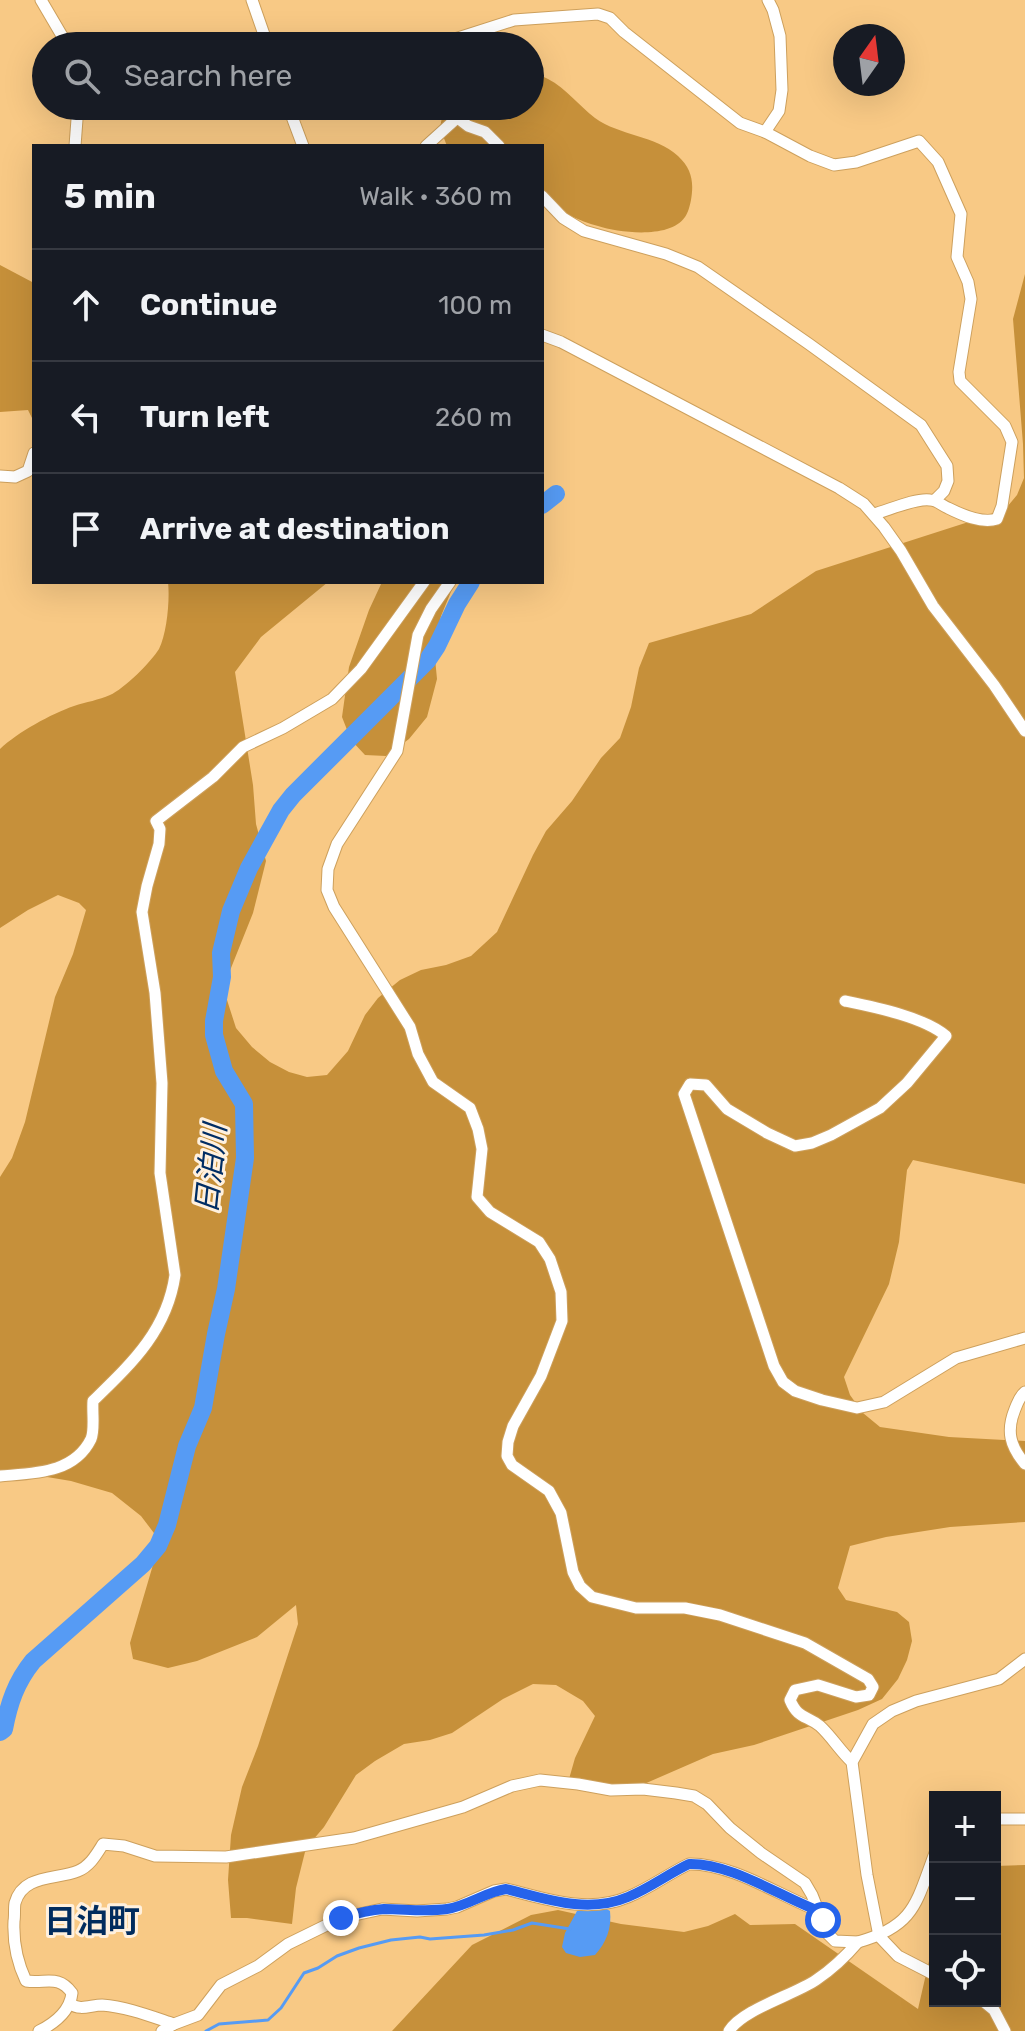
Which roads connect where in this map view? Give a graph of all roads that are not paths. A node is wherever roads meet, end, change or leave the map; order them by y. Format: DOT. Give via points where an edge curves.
graph roads {
  1 [pos="41,0"];
  2 [pos="252,0"];
  3 [pos="768,0"];
  4 [pos="60,32"];
  5 [pos="263,32"];
  6 [pos="477,32"];
  7 [pos="77,120"];
  8 [pos="293,120"];
  9 [pos="455,120"];
  10 [pos="460,120"];
  11 [pos="765,132"];
  12 [pos="75,144"];
  13 [pos="302,144"];
  14 [pos="428,144"];
  15 [pos="497,144"];
  16 [pos="544,198"];
  17 [pos="544,336"];
  18 [pos="32,459"];
  19 [pos="0,476"];
  20 [pos="935,500"];
  21 [pos="874,514"];
  22 [pos="423,584"];
  23 [pos="449,584"];
  24 [pos="1025,731"];
  25 [pos="845,1001"];
  26 [pos="1025,1338"];
  27 [pos="1025,1392"];
  28 [pos="1025,1464"];
  29 [pos="0,1476"];
  30 [pos="1025,1659"];
  31 [pos="852,1762"];
  32 [pos="1001,1819"];
  33 [pos="1025,1819"];
  34 [pos="931,1863"];
  35 [pos="819,1911"];
  36 [pos="879,1936"];
  37 [pos="858,1942"];
  38 [pos="929,1972"];
  39 [pos="71,2004"];
  40 [pos="990,2007"];
  41 [pos="174,2024"];
  42 [pos="39,2031"];
  43 [pos="162,2031"];
  44 [pos="729,2031"];
  45 [pos="1005,2031"];
  1 -- 4 [label="street"];
  2 -- 5 [label="street"];
  3 -- 11 [label="street" via="780,36 782,90 779,111"];
  6 -- 11 [label="street" via="514,20 598,14 610,18 740,123"];
  7 -- 12 [label="street"];
  8 -- 13 [label="street"];
  9 -- 14 [label="street"];
  10 -- 15 [label="street"];
  11 -- 20 [label="street" via="834,165 919,141 938,162 961,214 957,257 971,299 960,381 1005,426 1012,442 997,519 969,517"];
  16 -- 20 [label="street" via="584,231 698,267 921,425 947,466 948,481"];
  17 -- 21 [label="street" via="839,488"];
  18 -- 19 [label="street" via="28,471"];
  20 -- 21 [label="street"];
  21 -- 24 [label="street" via="933,606"];
  22 -- 29 [label="street" via="361,669 332,699 243,747 156,821 159,844 142,912 155,993 162,1083 160,1173 175,1275 172,1292 164,1317 133,1362 93,1401 92,1437 81,1453 66,1466"];
  23 -- 31 [label="street" via="418,635 397,751 337,844 327,890 410,1027 433,1082 470,1108 482,1149 477,1197 490,1212 539,1242 561,1292 562,1321 541,1376 513,1426 507,1456 549,1491 561,1513 573,1572 592,1597 636,1608 685,1608 720,1615 805,1643 868,1679 873,1687 869,1695 856,1697 818,1685 795,1690 790,1700 795,1711 820,1727"];
  25 -- 26 [label="street" via="926,1024 946,1036 880,1108 831,1135 795,1146 727,1109 706,1085 690,1084 684,1094 774,1366 795,1391 857,1408 884,1402 956,1358"];
  27 -- 28 [label="street" via="1009,1433"];
  30 -- 31 [label="street" via="999,1679 892,1711 873,1724"];
  31 -- 36 [label="street"];
  32 -- 33 [label="street"];
  34 -- 36 [label="street" via="916,1903 901,1923"];
  35 -- 37 [label="street" via="835,1941"];
  35 -- 39 [label="street" via="805,1883 694,1796 540,1780 354,1838 226,1857 155,1856 103,1844 91,1863 40,1879 25,1887 15,1902 13,1935 26,1981 65,1983"];
  35 -- 41 [label="street" via="698,1863 606,1903 582,1906 506,1889 447,1909 382,1909 341,1918 288,1944 221,1985 198,2015"];
  36 -- 37 [label="street"];
  36 -- 38 [label="street" via="898,1956"];
  37 -- 44 [label="street" via="816,1980"];
  39 -- 41 [label="street" via="117,2007"];
  39 -- 42 [label="street"];
  40 -- 45 [label="street"];
  41 -- 43 [label="street"];
}
